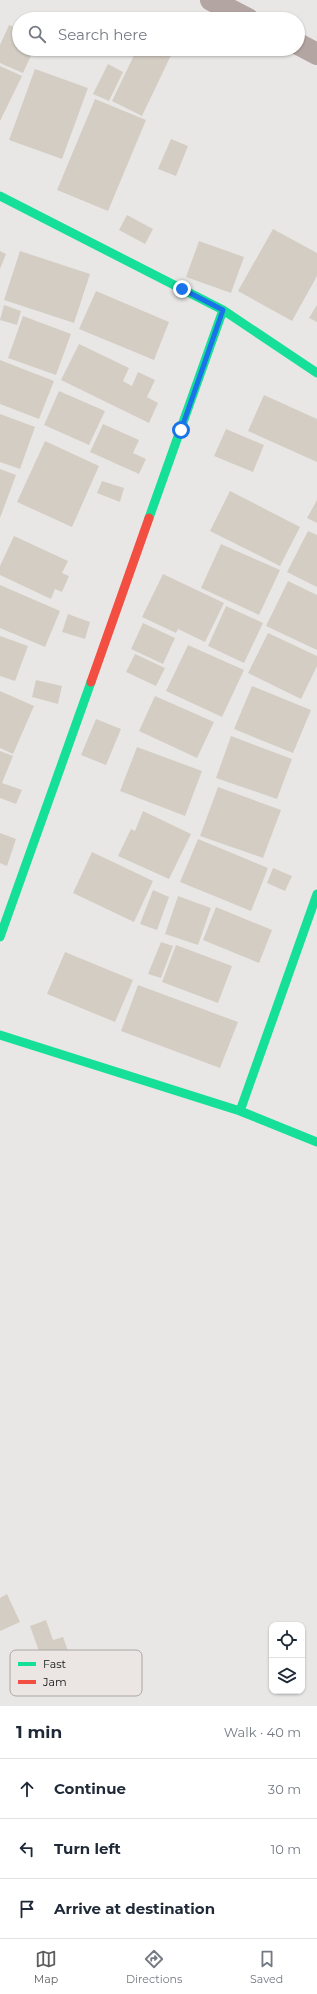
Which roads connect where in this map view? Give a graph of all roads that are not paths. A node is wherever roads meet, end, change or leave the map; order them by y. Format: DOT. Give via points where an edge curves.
graph roads {
  1 [pos="211,0"];
  2 [pos="234,12"];
  3 [pos="305,48"];
  4 [pos="317,54"];
  5 [pos="0,196"];
  6 [pos="223,310"];
  7 [pos="317,373"];
  8 [pos="317,894"];
  9 [pos="0,937"];
  10 [pos="0,1035"];
  11 [pos="240,1111"];
  12 [pos="317,1142"];
  1 -- 2 [label="street"];
  3 -- 4 [label="street"];
  5 -- 6 [label="street"];
  6 -- 7 [label="street"];
  6 -- 9 [label="street"];
  8 -- 11 [label="street"];
  10 -- 11 [label="street"];
  11 -- 12 [label="street"];
}
